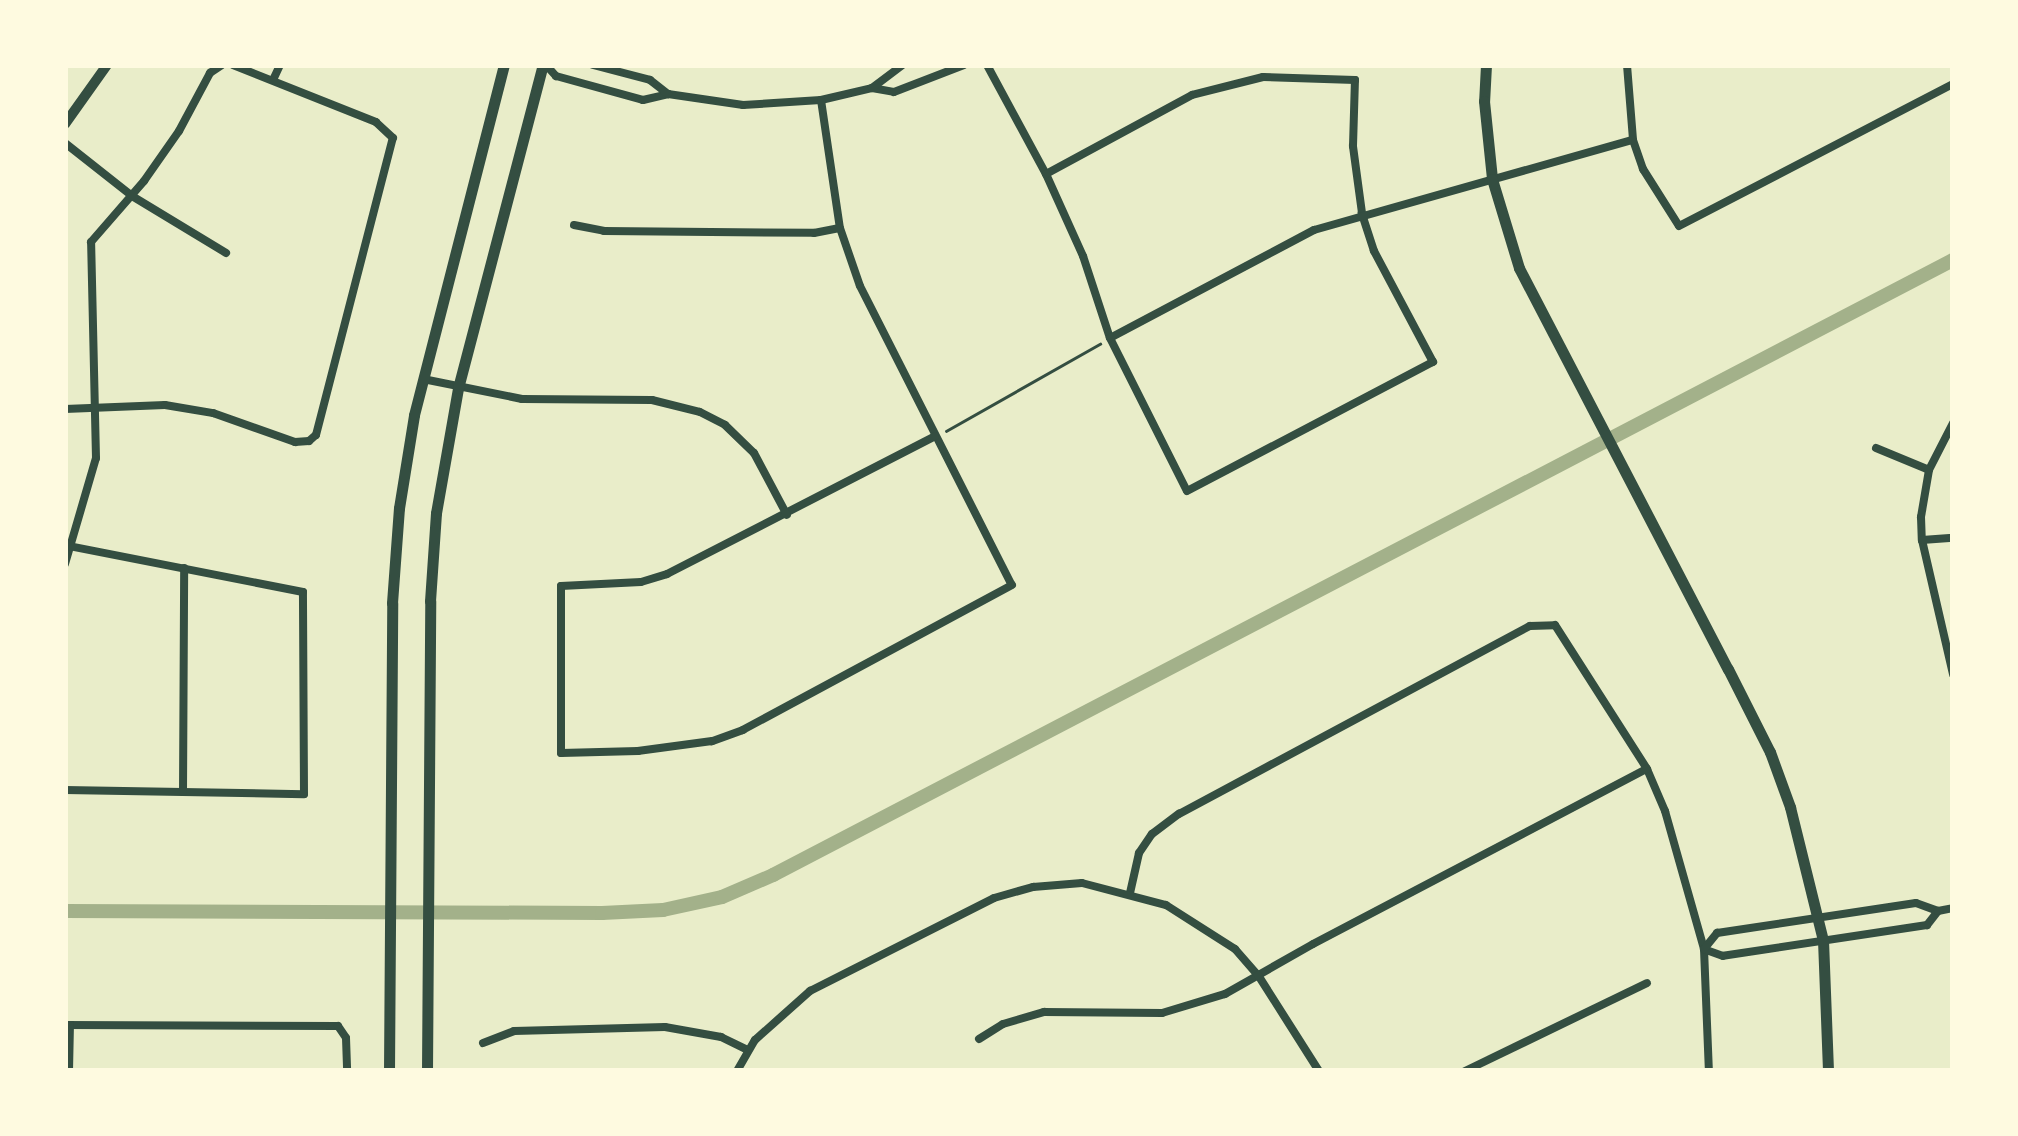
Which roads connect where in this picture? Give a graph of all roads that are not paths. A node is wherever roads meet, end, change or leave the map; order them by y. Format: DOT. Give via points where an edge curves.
graph roads {
  1 [pos="106,65"];
  2 [pos="234,65"];
  3 [pos="280,65"];
  4 [pos="504,65"];
  5 [pos="544,65"];
  6 [pos="593,65"];
  7 [pos="902,65"];
  8 [pos="964,65"];
  9 [pos="987,65"];
  10 [pos="1486,65"];
  11 [pos="1626,65"];
  12 [pos="218,67"];
  13 [pos="273,80"];
  14 [pos="1953,84"];
  15 [pos="872,88"];
  16 [pos="668,94"];
  17 [pos="822,100"];
  18 [pos="65,124"];
  19 [pos="1633,140"];
  20 [pos="65,143"];
  21 [pos="1046,174"];
  22 [pos="1492,179"];
  23 [pos="132,196"];
  24 [pos="1362,213"];
  25 [pos="574,225"];
  26 [pos="840,228"];
  27 [pos="226,253"];
  28 [pos="1110,338"];
  29 [pos="423,379"];
  30 [pos="458,388"];
  31 [pos="98,407"];
  32 [pos="65,408"];
  33 [pos="1953,423"];
  34 [pos="935,436"];
  35 [pos="1876,448"];
  36 [pos="1930,470"];
  37 [pos="787,515"];
  38 [pos="1953,538"];
  39 [pos="1922,540"];
  40 [pos="69,546"];
  41 [pos="65,564"];
  42 [pos="184,568"];
  43 [pos="1953,674"];
  44 [pos="1647,769"];
  45 [pos="65,790"];
  46 [pos="183,792"];
  47 [pos="1130,893"];
  48 [pos="1953,908"];
  49 [pos="1938,911"];
  50 [pos="1819,919"];
  51 [pos="1823,940"];
  52 [pos="1704,950"];
  53 [pos="1258,975"];
  54 [pos="1647,983"];
  55 [pos="68,1025"];
  56 [pos="978,1039"];
  57 [pos="483,1043"];
  58 [pos="748,1050"];
  59 [pos="69,1071"];
  60 [pos="346,1071"];
  61 [pos="389,1071"];
  62 [pos="427,1071"];
  63 [pos="737,1071"];
  64 [pos="1319,1071"];
  65 [pos="1465,1071"];
  66 [pos="1709,1071"];
  67 [pos="1828,1071"];
  1 -- 18 [label="street"];
  2 -- 13 [label="street"];
  3 -- 13 [label="street"];
  4 -- 29 [label="main road"];
  5 -- 16 [label="street" via="556,76 643,100"];
  5 -- 30 [label="main road"];
  6 -- 16 [label="street" via="650,80"];
  7 -- 15 [label="street"];
  8 -- 15 [label="street" via="908,88"];
  9 -- 21 [label="street"];
  10 -- 22 [label="main road"];
  11 -- 19 [label="street"];
  12 -- 23 [label="street"];
  13 -- 31 [label="street" via="390,131 393,146 318,431 305,442 189,408"];
  14 -- 19 [label="street" via="1680,226"];
  15 -- 17 [label="street"];
  16 -- 17 [label="street" via="743,105"];
  17 -- 26 [label="street"];
  19 -- 22 [label="street"];
  20 -- 23 [label="street"];
  21 -- 24 [label="street" via="1192,95 1263,77 1355,80 1353,146"];
  21 -- 28 [label="street" via="1084,256"];
  22 -- 24 [label="street"];
  22 -- 50 [label="main road" via="1519,268 1770,752"];
  23 -- 27 [label="street"];
  23 -- 31 [label="street" via="90,246"];
  24 -- 28 [label="street" via="1269,252"];
  24 -- 28 [label="street" via="1374,250 1433,362 1188,491"];
  25 -- 26 [label="street" via="814,233"];
  26 -- 34 [label="street" via="860,286"];
  29 -- 30 [label="street"];
  29 -- 61 [label="main road" via="395,558"];
  30 -- 37 [label="street" via="522,399 652,400 700,412 754,453"];
  30 -- 62 [label="main road" via="432,552"];
  31 -- 32 [label="street"];
  31 -- 40 [label="street" via="96,458"];
  33 -- 36 [label="street"];
  34 -- 37 [label="street"];
  34 -- 37 [label="street" via="1012,585 743,730 672,748 561,753 561,586 641,582 667,574"];
  35 -- 36 [label="street"];
  36 -- 39 [label="street"];
  38 -- 39 [label="street"];
  39 -- 43 [label="street"];
  40 -- 41 [label="street"];
  40 -- 42 [label="street"];
  42 -- 46 [label="street"];
  42 -- 46 [label="street" via="303,592 304,794"];
  44 -- 47 [label="street" via="1555,624 1530,626 1179,814 1139,853"];
  44 -- 52 [label="street" via="1682,862"];
  44 -- 53 [label="street"];
  45 -- 46 [label="street"];
  47 -- 53 [label="street" via="1189,916"];
  47 -- 58 [label="street" via="1082,883 994,898 810,991"];
  48 -- 49 [label="street"];
  49 -- 50 [label="street" via="1916,903"];
  49 -- 51 [label="street" via="1927,924"];
  50 -- 51 [label="main road"];
  50 -- 52 [label="street" via="1717,934"];
  51 -- 52 [label="street" via="1723,956"];
  51 -- 67 [label="main road"];
  52 -- 66 [label="street"];
  53 -- 56 [label="street" via="1193,1006 1162,1013 1044,1012"];
  53 -- 64 [label="street"];
  54 -- 65 [label="street"];
  55 -- 59 [label="street"];
  55 -- 60 [label="street" via="338,1026 346,1038"];
  57 -- 58 [label="street" via="514,1030 665,1028 721,1037"];
  58 -- 63 [label="street"];
}
